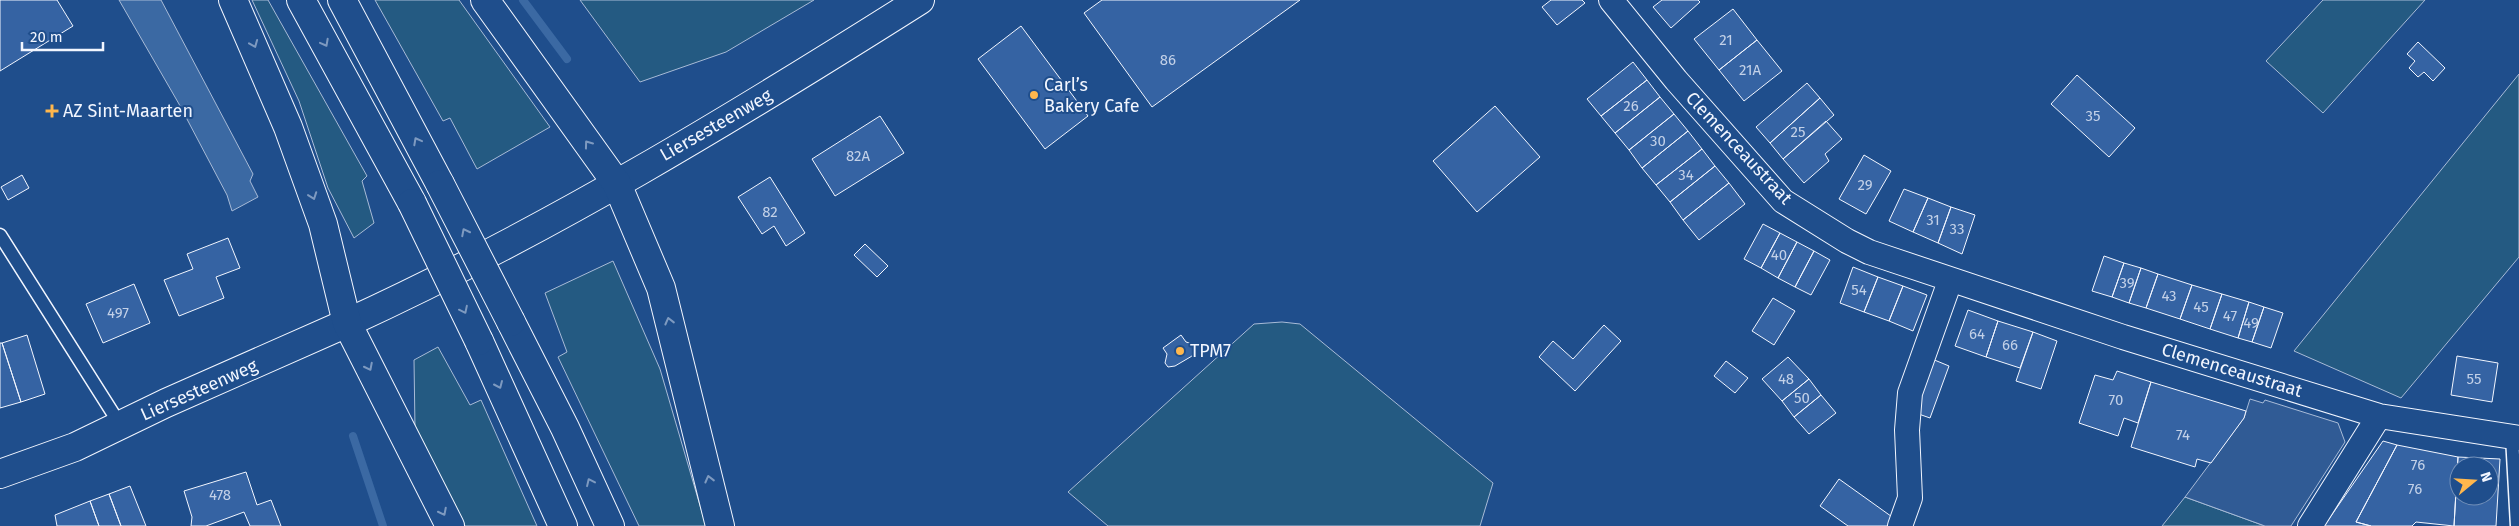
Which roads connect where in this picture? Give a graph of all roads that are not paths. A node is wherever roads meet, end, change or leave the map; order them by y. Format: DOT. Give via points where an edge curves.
graph roads {
  1 [pos="233,0"];
  2 [pos="301,0"];
  3 [pos="342,0"];
  4 [pos="485,0"];
  5 [pos="920,0"];
  6 [pos="1611,0"];
  7 [pos="617,184"];
  8 [pos="0,236"];
  9 [pos="1950,281"];
  10 [pos="347,324"];
  11 [pos="2379,416"];
  12 [pos="121,426"];
  13 [pos="2516,437"];
  14 [pos="0,474"];
  15 [pos="450,526"];
  16 [pos="563,526"];
  17 [pos="610,526"];
  18 [pos="720,526"];
  19 [pos="1900,526"];
  20 [pos="2310,526"];
  21 [pos="2517,526"];
  1 -- 10 [label="main road, one-way" via="288,127 323,224"];
  2 -- 16 [label="main road, one-way, bridge" via="412,203"];
  17 -- 3 [label="main road, one-way, bridge" via="512,322"];
  7 -- 4 [label="main road, one-way"];
  5 -- 7 [label="main road, Liersesteenweg"];
  6 -- 9 [label="street, Clemenceaustraat" via="1676,80 1783,201 1869,252"];
  7 -- 10 [label="main road, Liersesteenweg" via="509,244"];
  18 -- 7 [label="main road, one-way" via="661,288"];
  8 -- 12 [label="lane"];
  9 -- 11 [label="street, Clemenceaustraat"];
  9 -- 19 [label="street" via="1910,393 1907,430 1910,498"];
  10 -- 12 [label="main road, Liersesteenweg"];
  10 -- 15 [label="main road, one-way"];
  11 -- 13 [label="street, Clemenceaustraat"];
  11 -- 20 [label="street"];
  12 -- 14 [label="main road, Liersesteenweg" via="75,447"];
  13 -- 21 [label="lane"];
}
